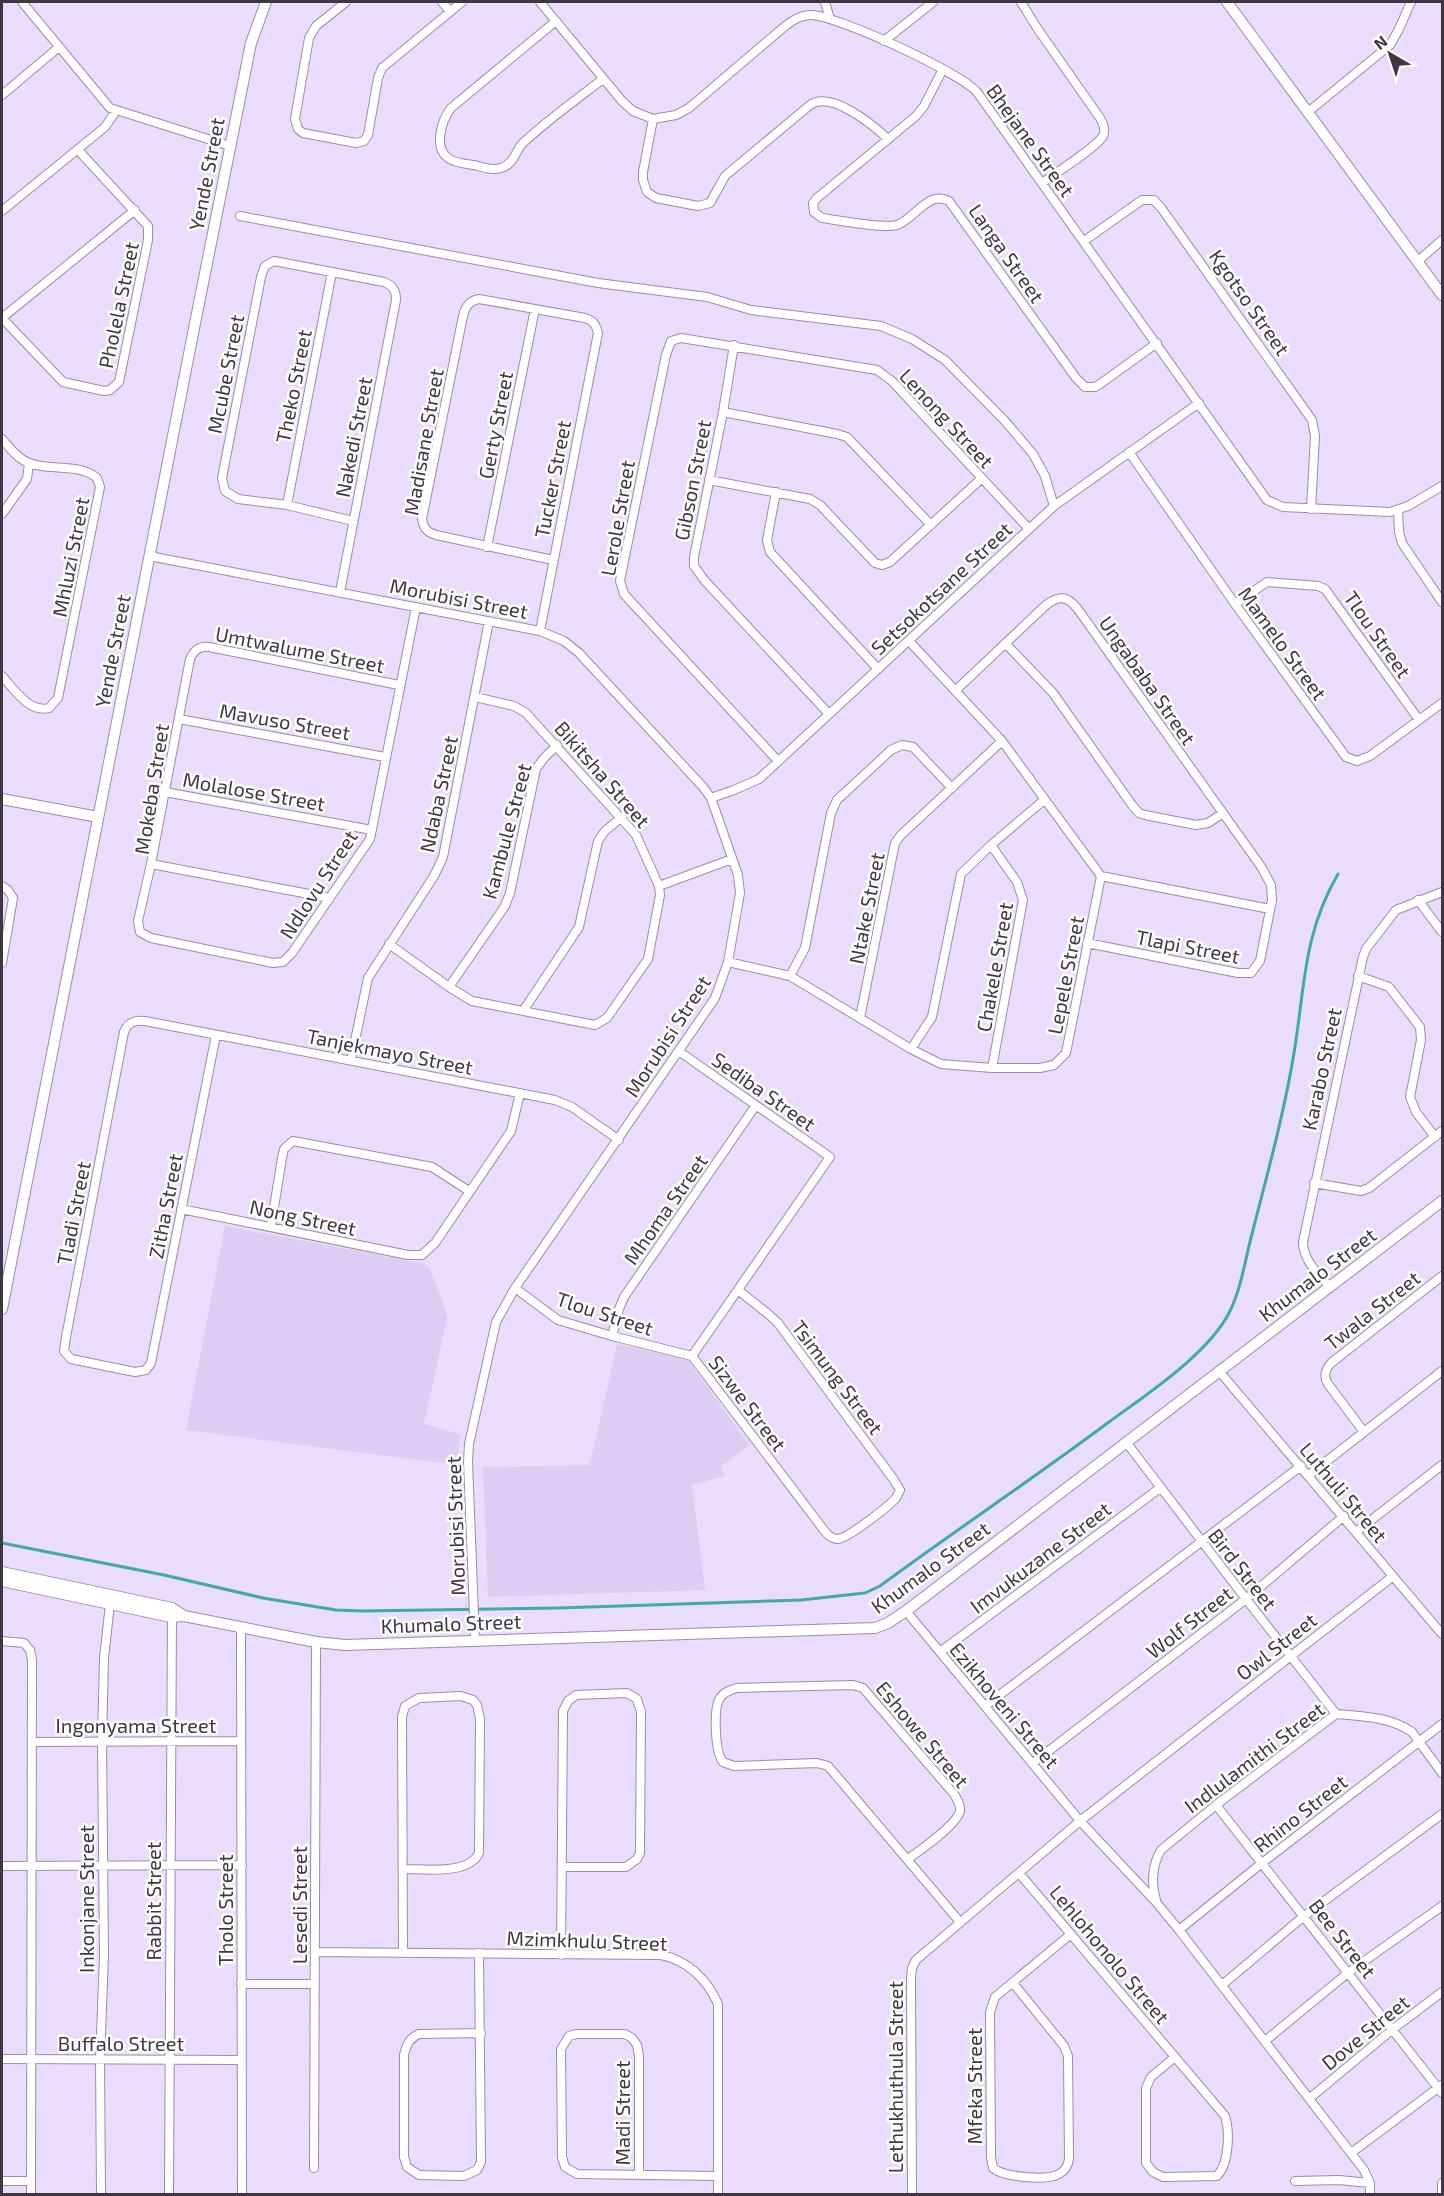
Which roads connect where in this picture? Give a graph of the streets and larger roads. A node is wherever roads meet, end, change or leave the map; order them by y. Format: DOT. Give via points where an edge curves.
graph roads {
  1 [pos="22,2"];
  2 [pos="266,2"];
  3 [pos="346,2"];
  4 [pos="442,2"];
  5 [pos="462,2"];
  6 [pos="540,2"];
  7 [pos="825,2"];
  8 [pos="933,2"];
  9 [pos="1021,2"];
  10 [pos="1227,2"];
  11 [pos="1411,2"];
  12 [pos="450,11"];
  13 [pos="830,19"];
  14 [pos="556,21"];
  15 [pos="884,41"];
  16 [pos="59,47"];
  17 [pos="942,69"];
  18 [pos="603,79"];
  19 [pos="2,95"];
  20 [pos="116,111"];
  21 [pos="1308,112"];
  22 [pos="653,120"];
  23 [pos="888,140"];
  24 [pos="230,146"];
  25 [pos="78,150"];
  26 [pos="1042,183"];
  27 [pos="135,210"];
  28 [pos="2,211"];
  29 [pos="240,216"];
  30 [pos="1443,240"];
  31 [pos="1084,241"];
  32 [pos="1418,261"];
  33 [pos="332,272"];
  34 [pos="394,289"];
  35 [pos="1443,295"];
  36 [pos="535,309"];
  37 [pos="2,318"];
  38 [pos="681,338"];
  39 [pos="1157,343"];
  40 [pos="734,345"];
  41 [pos="1199,403"];
  42 [pos="723,412"];
  43 [pos="2,439"];
  44 [pos="1129,452"];
  45 [pos="29,463"];
  46 [pos="982,478"];
  47 [pos="709,480"];
  48 [pos="1443,486"];
  49 [pos="776,492"];
  50 [pos="287,505"];
  51 [pos="1054,506"];
  52 [pos="1311,509"];
  53 [pos="1398,510"];
  54 [pos="2,514"];
  55 [pos="353,521"];
  56 [pos="931,525"];
  57 [pos="1029,529"];
  58 [pos="487,547"];
  59 [pos="149,556"];
  60 [pos="553,560"];
  61 [pos="340,592"];
  62 [pos="1443,602"];
  63 [pos="1235,604"];
  64 [pos="416,607"];
  65 [pos="489,621"];
  66 [pos="540,631"];
  67 [pos="909,641"];
  68 [pos="1006,644"];
  69 [pos="195,650"];
  70 [pos="878,669"];
  71 [pos="2,676"];
  72 [pos="399,685"];
  73 [pos="955,691"];
  74 [pos="475,697"];
  75 [pos="1443,703"];
  76 [pos="829,714"];
  77 [pos="179,719"];
  78 [pos="1419,720"];
  79 [pos="1002,741"];
  80 [pos="557,745"];
  81 [pos="386,757"];
  82 [pos="778,761"];
  83 [pos="952,788"];
  84 [pos="165,792"];
  85 [pos="711,798"];
  86 [pos="2,799"];
  87 [pos="1044,800"];
  88 [pos="1223,813"];
  89 [pos="98,817"];
  90 [pos="622,817"];
  91 [pos="372,830"];
  92 [pos="991,845"];
  93 [pos="732,859"];
  94 [pos="151,864"];
  95 [pos="1101,876"];
  96 [pos="2,886"];
  97 [pos="658,886"];
  98 [pos="1443,892"];
  99 [pos="330,898"];
  100 [pos="1418,900"];
  101 [pos="1270,909"];
  102 [pos="1443,932"];
  103 [pos="1087,943"];
  104 [pos="389,944"];
  105 [pos="728,962"];
  106 [pos="2,963"];
  107 [pos="790,976"];
  108 [pos="1358,976"];
  109 [pos="449,987"];
  110 [pos="523,1011"];
  111 [pos="860,1018"];
  112 [pos="145,1021"];
  113 [pos="216,1035"];
  114 [pos="911,1048"];
  115 [pos="680,1052"];
  116 [pos="351,1060"];
  117 [pos="992,1068"];
  118 [pos="520,1093"];
  119 [pos="756,1105"];
  120 [pos="1439,1134"];
  121 [pos="618,1140"];
  122 [pos="830,1157"];
  123 [pos="1314,1183"];
  124 [pos="469,1191"];
  125 [pos="1443,1200"];
  126 [pos="181,1209"];
  127 [pos="271,1226"];
  128 [pos="1443,1276"];
  129 [pos="1330,1287"];
  130 [pos="515,1288"];
  131 [pos="738,1290"];
  132 [pos="2,1309"];
  133 [pos="612,1336"];
  134 [pos="692,1356"];
  135 [pos="1219,1371"];
  136 [pos="1443,1371"];
  137 [pos="135,1372"];
  138 [pos="1364,1432"];
  139 [pos="1126,1442"];
  140 [pos="1443,1465"];
  141 [pos="1301,1466"];
  142 [pos="1309,1475"];
  143 [pos="1160,1488"];
  144 [pos="899,1494"];
  145 [pos="1344,1516"];
  146 [pos="1356,1532"];
  147 [pos="1202,1543"];
  148 [pos="2,1572"];
  149 [pos="1392,1577"];
  150 [pos="2,1581"];
  151 [pos="1246,1599"];
  152 [pos="110,1604"];
  153 [pos="906,1611"];
  154 [pos="172,1612"];
  155 [pos="241,1627"];
  156 [pos="1443,1634"];
  157 [pos="475,1640"];
  158 [pos="2,1641"];
  159 [pos="316,1642"];
  160 [pos="940,1652"];
  161 [pos="1290,1656"];
  162 [pos="985,1707"];
  163 [pos="1336,1713"];
  164 [pos="1443,1724"];
  165 [pos="102,1741"];
  166 [pos="171,1741"];
  167 [pos="241,1741"];
  168 [pos="1418,1741"];
  169 [pos="32,1742"];
  170 [pos="1033,1763"];
  171 [pos="1443,1773"];
  172 [pos="1216,1804"];
  173 [pos="1443,1814"];
  174 [pos="1080,1821"];
  175 [pos="908,1859"];
  176 [pos="1262,1863"];
  177 [pos="101,1865"];
  178 [pos="242,1865"];
  179 [pos="2,1866"];
  180 [pos="31,1866"];
  181 [pos="170,1866"];
  182 [pos="563,1867"];
  183 [pos="403,1869"];
  184 [pos="1019,1873"];
  185 [pos="1156,1902"];
  186 [pos="1443,1906"];
  187 [pos="1304,1916"];
  188 [pos="960,1922"];
  189 [pos="1179,1930"];
  190 [pos="1071,1934"];
  191 [pos="315,1952"];
  192 [pos="403,1952"];
  193 [pos="480,1953"];
  194 [pos="561,1955"];
  195 [pos="1349,1972"];
  196 [pos="1012,1983"];
  197 [pos="241,1984"];
  198 [pos="315,1984"];
  199 [pos="1222,1985"];
  200 [pos="1443,1992"];
  201 [pos="1393,2029"];
  202 [pos="481,2033"];
  203 [pos="1265,2041"];
  204 [pos="1175,2057"];
  205 [pos="2,2059"];
  206 [pos="32,2059"];
  207 [pos="100,2060"];
  208 [pos="170,2060"];
  209 [pos="241,2060"];
  210 [pos="1441,2089"];
  211 [pos="1310,2098"];
  212 [pos="1351,2153"];
  213 [pos="315,2168"];
  214 [pos="639,2175"];
  215 [pos="718,2176"];
  216 [pos="2,2181"];
  217 [pos="31,2181"];
  218 [pos="1295,2181"];
  219 [pos="1370,2183"];
  220 [pos="1443,2183"];
  221 [pos="31,2194"];
  222 [pos="101,2194"];
  223 [pos="169,2194"];
  224 [pos="242,2194"];
  225 [pos="718,2194"];
  226 [pos="912,2194"];
  227 [pos="1370,2194"];
  228 [pos="1442,2194"];
  1 -- 16 [label="street"];
  2 -- 24 [label="street, Yende Street" via="251,43"];
  3 -- 12 [label="street" via="316,26 309,38 295,119 303,133 356,143 368,135 382,68"];
  4 -- 12 [label="street"];
  5 -- 12 [label="street"];
  6 -- 14 [label="street"];
  7 -- 13 [label="street"];
  8 -- 15 [label="street"];
  9 -- 26 [label="street" via="1104,129 1096,143"];
  10 -- 21 [label="street"];
  11 -- 21 [label="street" via="1390,45"];
  13 -- 15 [label="street, Bhejane Street"];
  13 -- 22 [label="street, Bhejane Street" via="813,15 793,20 689,108"];
  14 -- 18 [label="street"];
  14 -- 18 [label="street" via="451,108 442,129 443,153 452,161 492,170 507,166 524,141"];
  15 -- 17 [label="street, Bhejane Street"];
  16 -- 19 [label="street"];
  16 -- 20 [label="street"];
  17 -- 23 [label="street, Langa Street" via="921,111"];
  17 -- 26 [label="street, Bhejane Street" via="977,92"];
  18 -- 22 [label="street" via="633,111"];
  20 -- 24 [label="street"];
  20 -- 25 [label="street" via="105,127"];
  21 -- 32 [label="street"];
  22 -- 23 [label="street" via="643,172 645,187 656,198 698,206 710,203 725,176 819,100 830,101 868,121"];
  23 -- 39 [label="street, Langa Street" via="817,198 813,207 818,216 892,226 933,199 949,201 1085,387 1100,384"];
  24 -- 59 [label="street, Yende Street"];
  25 -- 27 [label="street, Pholela Street"];
  25 -- 28 [label="street"];
  26 -- 31 [label="street, Bhejane Street"];
  27 -- 37 [label="street"];
  27 -- 37 [label="street, Pholela Street" via="149,232 122,376 115,386 96,391 63,382"];
  29 -- 51 [label="street" via="598,283 707,297 751,310 881,326 912,339 945,360 1005,421 1034,454"];
  30 -- 32 [label="street"];
  31 -- 39 [label="street, Bhejane Street"];
  31 -- 52 [label="street, Kgotso Street" via="1135,204 1148,199 1158,204 1312,420 1315,436"];
  32 -- 35 [label="street"];
  33 -- 34 [label="street, Mcube Street" via="384,282"];
  33 -- 50 [label="street, Theko Street"];
  33 -- 50 [label="street, Mcube Street" via="281,261 265,266 222,478 225,491 238,499"];
  34 -- 55 [label="street, Nakedi Street" via="396,300"];
  36 -- 58 [label="street, Gerty Street"];
  36 -- 58 [label="street, Madisane Street" via="479,299 469,302 464,311 423,519 429,533"];
  36 -- 60 [label="street, Tucker Street" via="590,320 598,333"];
  38 -- 40 [label="street, Lenong Street"];
  38 -- 82 [label="street, Lerole Street" via="671,341 666,354 621,588"];
  39 -- 41 [label="street, Bhejane Street"];
  40 -- 42 [label="street, Gibson Street"];
  40 -- 46 [label="street, Lenong Street" via="869,368 883,374"];
  41 -- 44 [label="street, Setsokotsane Street"];
  41 -- 52 [label="street, Bhejane Street" via="1264,496 1277,505"];
  42 -- 47 [label="street, Gibson Street"];
  42 -- 56 [label="street" via="847,437"];
  43 -- 45 [label="street"];
  44 -- 51 [label="street, Setsokotsane Street"];
  44 -- 63 [label="street, Mamelo Street"];
  45 -- 54 [label="street" via="27,479"];
  45 -- 71 [label="street, Mhluzi Street" via="88,472 97,478 100,487 58,698 49,708 38,709"];
  46 -- 56 [label="street"];
  46 -- 57 [label="street, Lenong Street"];
  47 -- 49 [label="street"];
  47 -- 76 [label="street, Gibson Street" via="694,557 697,573"];
  48 -- 53 [label="street, Bhejane Street"];
  49 -- 56 [label="street" via="815,501 875,563 882,565"];
  49 -- 70 [label="street" via="767,540 770,552"];
  50 -- 55 [label="street, Mcube Street"];
  51 -- 57 [label="street, Setsokotsane Street"];
  52 -- 53 [label="street, Bhejane Street" via="1379,513"];
  53 -- 62 [label="street" via="1402,543"];
  55 -- 61 [label="street, Nakedi Street"];
  57 -- 67 [label="street, Setsokotsane Street"];
  58 -- 60 [label="street, Madisane Street"];
  59 -- 61 [label="street, Morubisi Street"];
  59 -- 89 [label="street, Yende Street"];
  60 -- 66 [label="street, Tucker Street"];
  61 -- 64 [label="street, Morubisi Street"];
  63 -- 78 [label="street, Tlou Street" via="1267,582 1325,589"];
  63 -- 78 [label="street, Mamelo Street" via="1346,757 1363,759"];
  64 -- 65 [label="street, Morubisi Street"];
  64 -- 72 [label="street, Ndlovu Street"];
  65 -- 66 [label="street, Morubisi Street"];
  65 -- 74 [label="street, Ndaba Street"];
  66 -- 85 [label="street, Morubisi Street" via="564,641 579,653"];
  67 -- 70 [label="street, Setsokotsane Street"];
  67 -- 73 [label="street"];
  68 -- 73 [label="street, Ungababa Street"];
  68 -- 88 [label="street" via="1053,693 1139,813 1196,825 1208,823"];
  68 -- 88 [label="street, Ungababa Street" via="1052,600 1062,597 1071,601"];
  69 -- 72 [label="street, Umtwalume Street" via="209,647"];
  69 -- 77 [label="street, Mokeba Street"];
  70 -- 76 [label="street, Setsokotsane Street"];
  72 -- 81 [label="street, Ndlovu Street"];
  73 -- 79 [label="street"];
  74 -- 80 [label="street, Bikitsha Street" via="520,708"];
  74 -- 104 [label="street, Ndaba Street" via="443,857"];
  75 -- 78 [label="street, Mamelo Street"];
  76 -- 82 [label="street, Setsokotsane Street"];
  77 -- 81 [label="street, Mavuso Street"];
  77 -- 84 [label="street, Mokeba Street"];
  79 -- 83 [label="street, Ntake Street"];
  79 -- 87 [label="street"];
  80 -- 90 [label="street, Bikitsha Street"];
  80 -- 109 [label="street, Kambule Street" via="536,769 505,906"];
  81 -- 91 [label="street, Ndlovu Street"];
  82 -- 85 [label="street, Setsokotsane Street" via="753,782"];
  83 -- 107 [label="street" via="913,747 902,745 891,750 837,800 831,813 805,948"];
  83 -- 111 [label="street, Ntake Street" via="895,843"];
  84 -- 91 [label="street, Molalose Street"];
  84 -- 94 [label="street, Mokeba Street"];
  85 -- 93 [label="street, Morubisi Street"];
  86 -- 89 [label="street"];
  87 -- 92 [label="street"];
  87 -- 95 [label="street"];
  88 -- 101 [label="street, Ungababa Street" via="1269,880"];
  89 -- 132 [label="street, Yende Street"];
  90 -- 97 [label="street, Bikitsha Street" via="642,843"];
  90 -- 110 [label="street" via="598,841 579,927"];
  91 -- 99 [label="street, Ndlovu Street" via="368,844"];
  92 -- 114 [label="street" via="959,879 932,1017"];
  92 -- 117 [label="street, Chakele Street" via="1021,889 1023,900"];
  93 -- 97 [label="street"];
  93 -- 105 [label="street, Morubisi Street" via="740,893"];
  94 -- 99 [label="street, Mokeba Street"];
  94 -- 99 [label="street, Ndlovu Street" via="138,921 144,935 273,963 283,962 292,953"];
  95 -- 101 [label="street"];
  95 -- 103 [label="street, Lepele Street"];
  96 -- 106 [label="street" via="13,898"];
  97 -- 110 [label="street, Bikitsha Street" via="650,953 608,1018 588,1025"];
  98 -- 100 [label="street, Karabo Street"];
  100 -- 102 [label="street"];
  100 -- 108 [label="street, Karabo Street" via="1392,914 1366,949"];
  101 -- 103 [label="street, Tlapi Street" via="1260,961 1251,972 1239,973"];
  103 -- 117 [label="street, Lepele Street" via="1068,1048 1062,1058 1054,1065 1040,1068"];
  104 -- 109 [label="street, Bikitsha Street"];
  104 -- 116 [label="street, Ndaba Street" via="368,978"];
  105 -- 107 [label="street, Lepele Street"];
  105 -- 115 [label="street, Morubisi Street" via="715,998"];
  107 -- 111 [label="street, Lepele Street"];
  108 -- 120 [label="street" via="1389,987 1420,1027 1410,1097 1412,1106"];
  108 -- 123 [label="street, Karabo Street"];
  109 -- 110 [label="street, Bikitsha Street" via="472,1001"];
  111 -- 114 [label="street, Lepele Street"];
  112 -- 113 [label="street, Tanjekmayo Street"];
  112 -- 137 [label="street, Tladi Street" via="130,1023 124,1032 64,1345 71,1359"];
  113 -- 116 [label="street, Tanjekmayo Street"];
  113 -- 126 [label="street, Zitha Street"];
  114 -- 117 [label="street, Lepele Street" via="941,1064"];
  115 -- 119 [label="street, Sediba Street"];
  115 -- 121 [label="street, Morubisi Street"];
  116 -- 118 [label="street, Tanjekmayo Street"];
  118 -- 121 [label="street, Tanjekmayo Street" via="562,1102"];
  118 -- 124 [label="street" via="511,1131"];
  119 -- 122 [label="street, Sediba Street"];
  119 -- 133 [label="street, Mhoma Street" via="624,1297"];
  120 -- 123 [label="street" via="1361,1191"];
  121 -- 130 [label="street, Morubisi Street"];
  122 -- 131 [label="street, Sizwe Street"];
  123 -- 129 [label="street, Karabo Street" via="1303,1249 1313,1269"];
  124 -- 127 [label="street, Nong Street" via="435,1243 418,1256"];
  124 -- 127 [label="street" via="432,1167 293,1141 284,1149"];
  125 -- 129 [label="street, Khumalo Street"];
  126 -- 127 [label="street, Nong Street"];
  126 -- 137 [label="street, Zitha Street" via="151,1363 146,1370"];
  128 -- 138 [label="street, Twala Street" via="1326,1368 1325,1379"];
  129 -- 135 [label="street, Khumalo Street"];
  130 -- 133 [label="street, Tlou Street" via="552,1317"];
  130 -- 157 [label="street, Morubisi Street" via="496,1322 469,1444"];
  131 -- 134 [label="street, Sizwe Street"];
  131 -- 144 [label="street, Tsimung Street" via="778,1323 898,1485"];
  133 -- 134 [label="street, Tlou Street"];
  134 -- 144 [label="street, Sizwe Street" via="832,1538 848,1535"];
  135 -- 139 [label="street, Khumalo Street"];
  135 -- 141 [label="street, Luthuli Street"];
  136 -- 138 [label="street"];
  138 -- 142 [label="street"];
  139 -- 143 [label="street, Bird Street"];
  139 -- 153 [label="street, Khumalo Street"];
  140 -- 146 [label="street"];
  141 -- 142 [label="street, Luthuli Street"];
  141 -- 147 [label="street"];
  142 -- 145 [label="street, Luthuli Street"];
  143 -- 147 [label="street, Bird Street"];
  143 -- 160 [label="street, Imvukuzane Street"];
  145 -- 146 [label="street, Luthuli Street"];
  145 -- 151 [label="street, Wolf Street"];
  146 -- 149 [label="street, Luthuli Street"];
  147 -- 151 [label="street, Bird Street"];
  147 -- 162 [label="street"];
  148 -- 154 [label="street, Khumalo Street"];
  149 -- 156 [label="street, Luthuli Street"];
  149 -- 161 [label="street, Owl Street"];
  150 -- 152 [label="street, Khumalo Street"];
  151 -- 161 [label="street, Bird Street"];
  151 -- 170 [label="street, Wolf Street"];
  152 -- 154 [label="street, Khumalo Street"];
  152 -- 165 [label="street, Inkonjane Street"];
  153 -- 157 [label="street, Khumalo Street" via="888,1623 862,1629"];
  153 -- 160 [label="street, Ezikhoveni Street"];
  154 -- 155 [label="street, Khumalo Street"];
  154 -- 166 [label="street, Rabbit Street"];
  155 -- 159 [label="street, Khumalo Street"];
  155 -- 167 [label="street, Tholo Street"];
  157 -- 159 [label="street, Khumalo Street" via="345,1645"];
  158 -- 169 [label="street" via="24,1643 31,1654"];
  159 -- 191 [label="street, Lesedi Street"];
  160 -- 162 [label="street, Ezikhoveni Street"];
  161 -- 163 [label="street, Bird Street"];
  161 -- 174 [label="street, Owl Street"];
  162 -- 170 [label="street, Ezikhoveni Street"];
  163 -- 168 [label="street, Indlulamithi Street" via="1392,1722 1412,1732"];
  163 -- 172 [label="street, Indlulamithi Street"];
  164 -- 168 [label="street, Rhino Street"];
  165 -- 166 [label="street, Ingonyama Street"];
  165 -- 169 [label="street, Ingonyama Street"];
  165 -- 177 [label="street, Inkonjane Street"];
  166 -- 167 [label="street, Ingonyama Street"];
  166 -- 181 [label="street, Rabbit Street"];
  167 -- 178 [label="street, Tholo Street"];
  168 -- 171 [label="street, Indlulamithi Street"];
  168 -- 176 [label="street, Rhino Street"];
  169 -- 180 [label="street"];
  170 -- 174 [label="street, Ezikhoveni Street"];
  172 -- 176 [label="street, Bee Street"];
  172 -- 185 [label="street, Indlulamithi Street" via="1167,1844 1156,1858 1152,1890"];
  173 -- 187 [label="street"];
  174 -- 184 [label="street, Lethukhuthula Street"];
  174 -- 185 [label="street"];
  175 -- 175 [label="street, Eshowe Street" via="828,1766 734,1766 723,1762 717,1751 720,1698 737,1688 864,1688 960,1805 954,1822"];
  175 -- 188 [label="street, Eshowe Street"];
  176 -- 187 [label="street, Bee Street"];
  176 -- 189 [label="street, Rhino Street"];
  177 -- 180 [label="street"];
  177 -- 181 [label="street"];
  177 -- 207 [label="street, Inkonjane Street" via="104,1955"];
  178 -- 181 [label="street"];
  178 -- 197 [label="street, Tholo Street"];
  179 -- 180 [label="street"];
  180 -- 206 [label="street"];
  181 -- 208 [label="street, Rabbit Street"];
  182 -- 182 [label="street" via="565,1706 576,1695 627,1693 637,1699 640,1712 638,1859 626,1867"];
  182 -- 194 [label="street"];
  183 -- 183 [label="street" via="403,1710 419,1698 468,1697 477,1705 480,1719 479,1853 474,1862 462,1868"];
  183 -- 192 [label="street"];
  184 -- 188 [label="street, Lethukhuthula Street"];
  184 -- 190 [label="street, Lehlohonolo Street"];
  185 -- 189 [label="street"];
  186 -- 195 [label="street"];
  187 -- 195 [label="street, Bee Street"];
  187 -- 199 [label="street"];
  188 -- 226 [label="street, Lethukhuthula Street" via="916,1960 912,1968"];
  189 -- 199 [label="street"];
  190 -- 196 [label="street, Mfeka Street"];
  190 -- 204 [label="street, Lehlohonolo Street"];
  191 -- 192 [label="street, Mzimkhulu Street"];
  191 -- 198 [label="street, Lesedi Street"];
  192 -- 193 [label="street, Mzimkhulu Street"];
  193 -- 194 [label="street, Mzimkhulu Street"];
  193 -- 202 [label="street"];
  194 -- 215 [label="street, Mzimkhulu Street" via="669,1957 688,1967 711,1990 718,2004 719,2019"];
  195 -- 201 [label="street, Bee Street"];
  195 -- 203 [label="street"];
  196 -- 196 [label="street, Mfeka Street" via="995,1997 991,2006 993,2168 1004,2175 1055,2176 1067,2168 1069,2159 1068,2056"];
  197 -- 198 [label="street"];
  197 -- 209 [label="street, Tholo Street"];
  198 -- 213 [label="street, Lesedi Street"];
  199 -- 203 [label="street"];
  200 -- 201 [label="street, Dove Street"];
  201 -- 210 [label="street, Bee Street"];
  201 -- 211 [label="street, Dove Street"];
  202 -- 202 [label="street" via="479,2166 464,2176 415,2174 406,2167 404,2157 406,2045 418,2034"];
  203 -- 211 [label="street"];
  204 -- 204 [label="street, Lehlohonolo Street" via="1225,2116 1225,2163 1217,2176 1162,2177 1146,2163 1146,2088 1151,2077"];
  205 -- 206 [label="street, Buffalo Street"];
  206 -- 207 [label="street, Buffalo Street"];
  206 -- 217 [label="street"];
  207 -- 208 [label="street, Buffalo Street"];
  207 -- 222 [label="street, Inkonjane Street"];
  208 -- 209 [label="street, Buffalo Street"];
  208 -- 223 [label="street, Rabbit Street"];
  209 -- 224 [label="street, Tholo Street"];
  210 -- 212 [label="street"];
  211 -- 212 [label="street"];
  212 -- 219 [label="street"];
  214 -- 214 [label="street, Madi Street" via="577,2174 565,2167 561,2157 561,2049 569,2036 625,2034 637,2045"];
  214 -- 215 [label="street, Madi Street"];
  215 -- 225 [label="street, Mzimkhulu Street"];
  216 -- 217 [label="street"];
  217 -- 221 [label="street"];
  218 -- 219 [label="street"];
  219 -- 227 [label="street"];
  220 -- 228 [label="street"];
}
